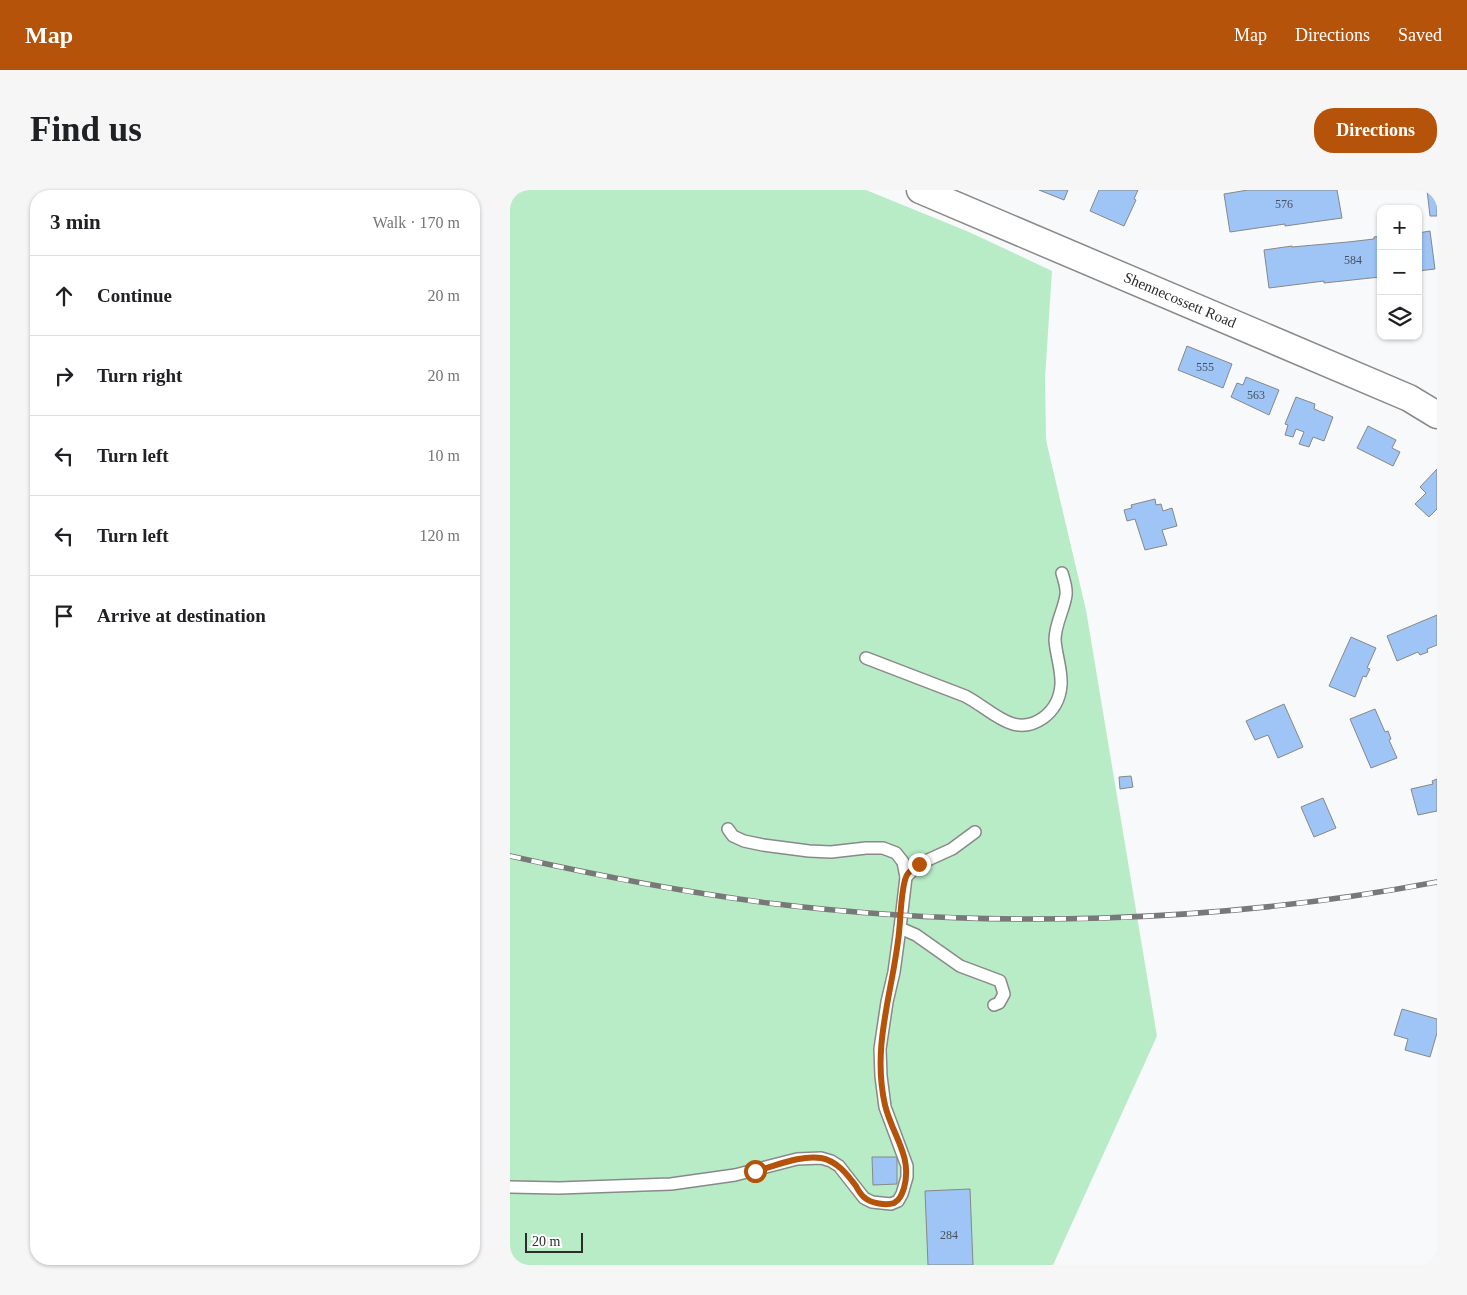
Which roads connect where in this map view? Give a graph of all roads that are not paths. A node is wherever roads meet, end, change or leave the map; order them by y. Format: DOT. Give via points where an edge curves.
graph roads {
  1 [pos="920,190"];
  2 [pos="1437,415"];
  3 [pos="1062,572"];
  4 [pos="866,658"];
  5 [pos="728,829"];
  6 [pos="975,832"];
  7 [pos="906,877"];
  8 [pos="900,928"];
  9 [pos="994,1005"];
  10 [pos="510,1187"];
  1 -- 2 [label="street, Shennecossett Road" via="1409,398"];
  3 -- 4 [label="lane" via="1066,594 1056,633 1060,692 1049,713 1029,726 1001,720 965,696"];
  5 -- 7 [label="lane" via="733,836 744,841 809,851 883,848 900,857"];
  6 -- 7 [label="lane" via="952,849 919,864"];
  7 -- 8 [label="lane"];
  8 -- 9 [label="lane" via="916,935 960,966 1000,982 1004,994"];
  8 -- 10 [label="lane" via="880,1049 886,1107 907,1166 905,1186 898,1201 880,1204 864,1198 839,1166 821,1158 797,1159 735,1175 671,1184"];
}
